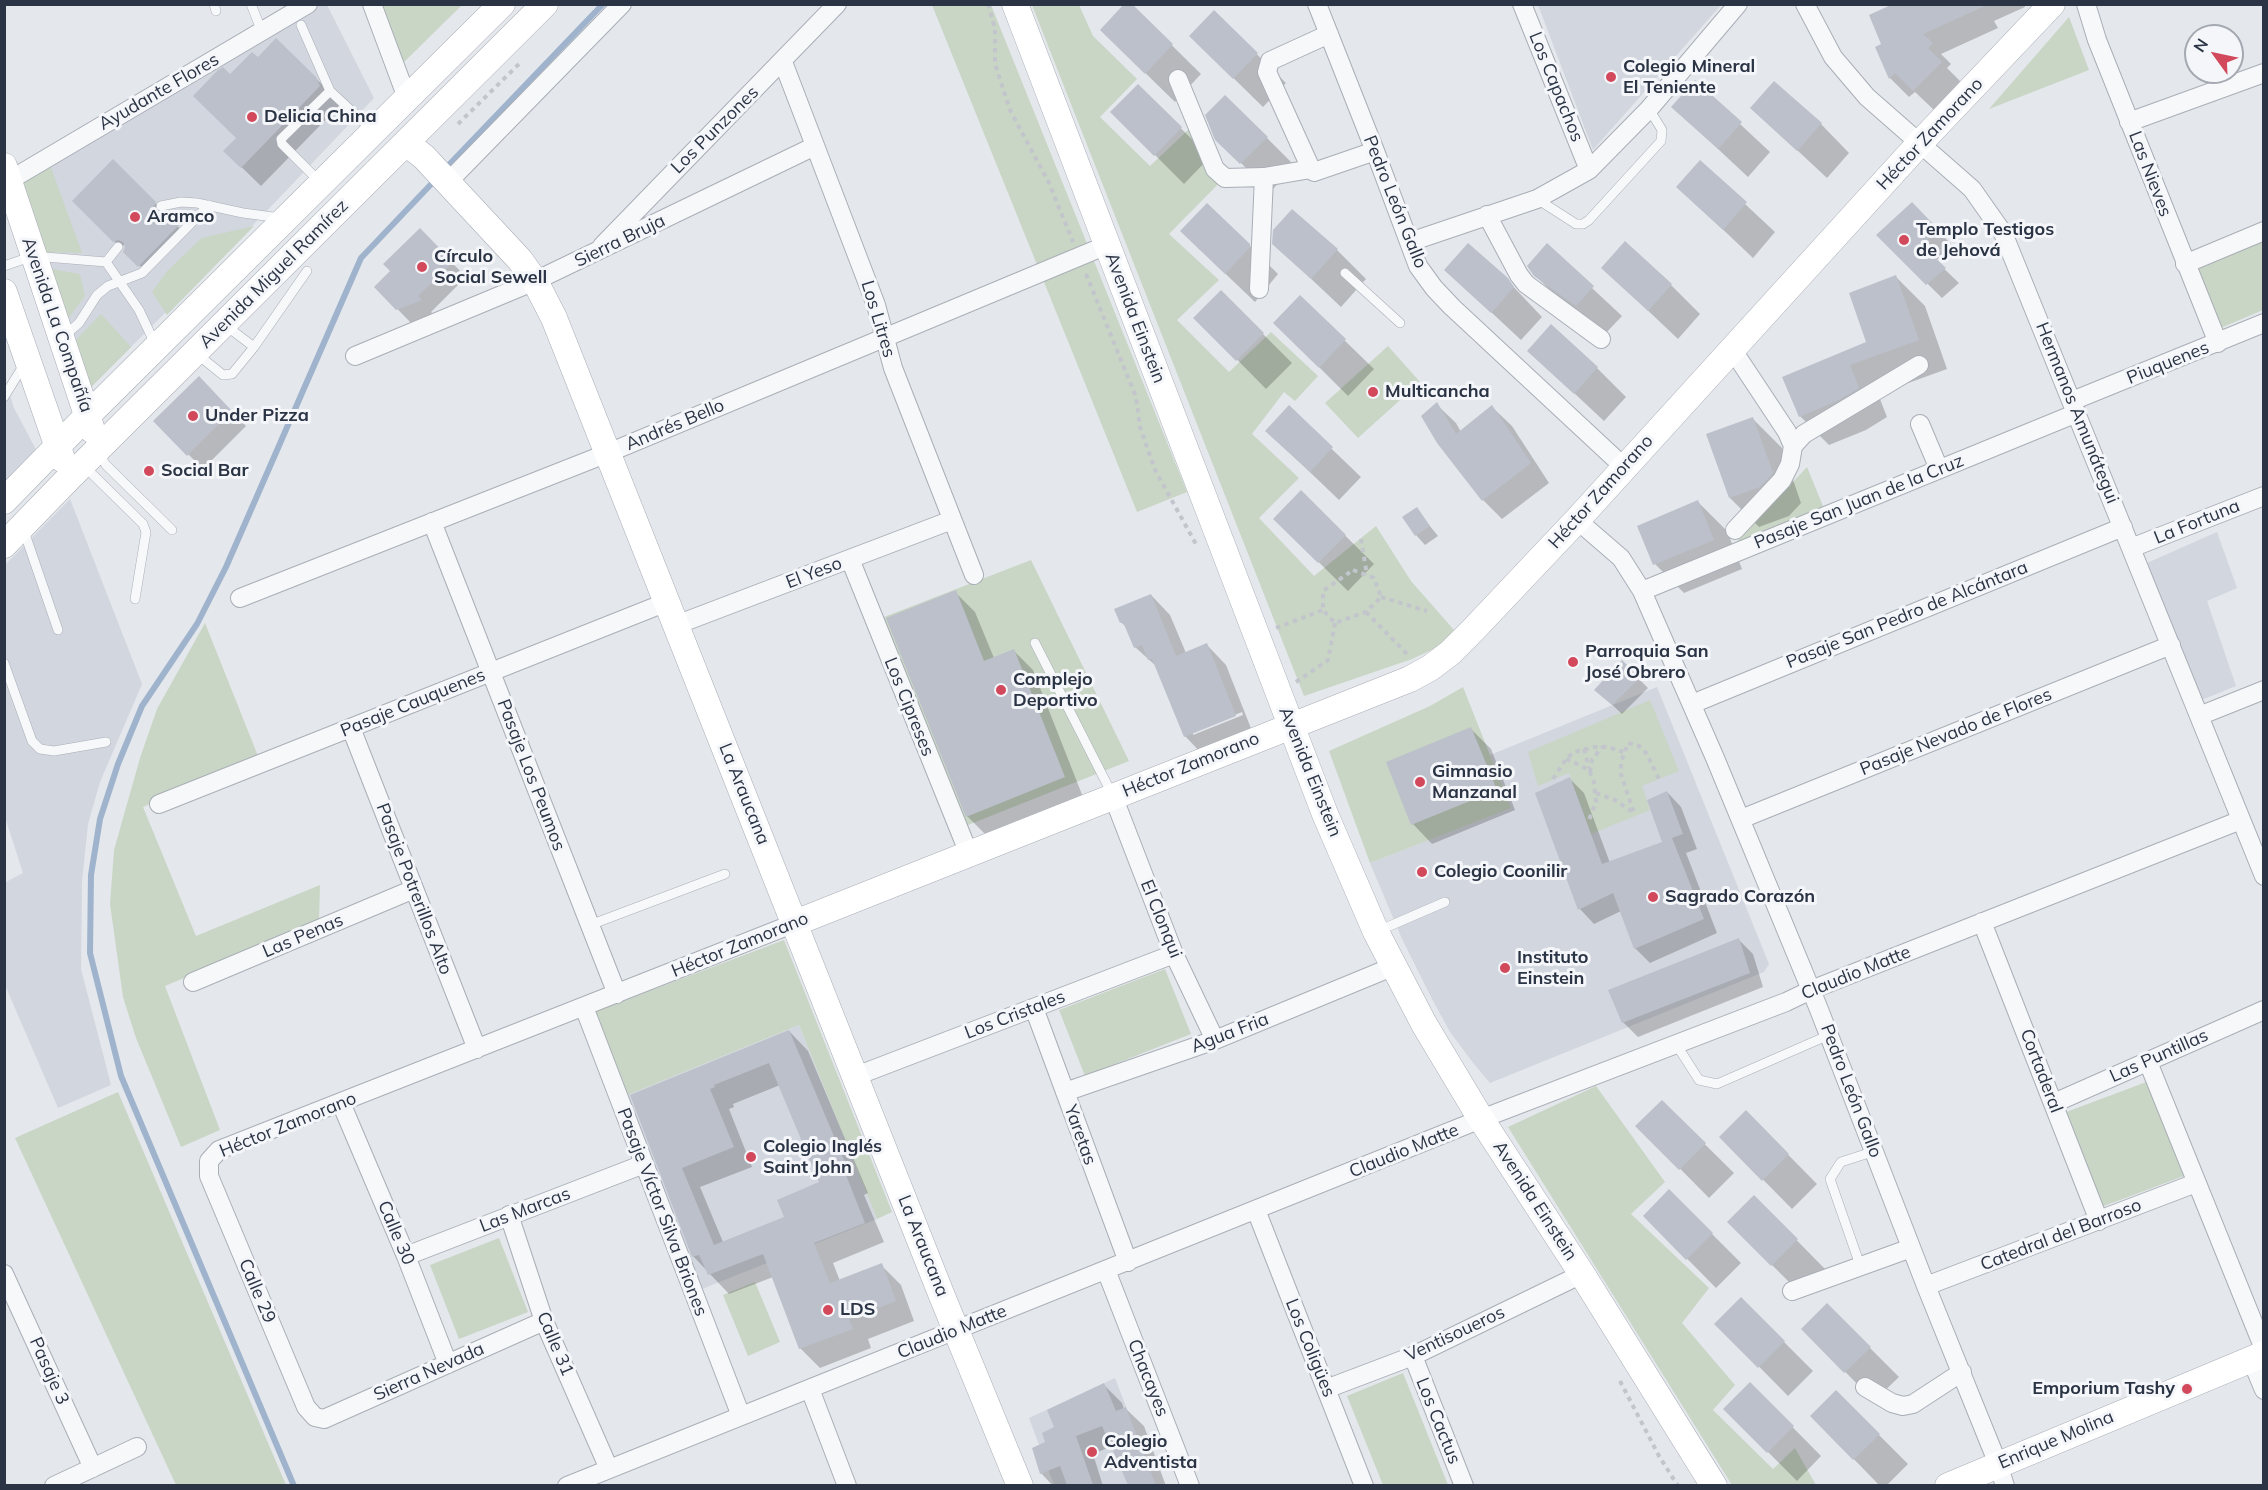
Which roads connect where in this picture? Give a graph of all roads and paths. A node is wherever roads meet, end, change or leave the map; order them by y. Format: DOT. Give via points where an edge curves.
graph roads {
  1 [pos="251,4"];
  2 [pos="308,4"];
  3 [pos="372,4"];
  4 [pos="502,4"];
  5 [pos="545,4"];
  6 [pos="622,4"];
  7 [pos="837,4"];
  8 [pos="1015,4"];
  9 [pos="1317,4"];
  10 [pos="1522,4"];
  11 [pos="1738,4"];
  12 [pos="1804,4"];
  13 [pos="2052,4"];
  14 [pos="2086,4"];
  15 [pos="301,25"];
  16 [pos="262,32"];
  17 [pos="1329,34"];
  18 [pos="783,62"];
  19 [pos="2264,74"];
  20 [pos="1178,80"];
  21 [pos="330,91"];
  22 [pos="407,98"];
  23 [pos="1649,109"];
  24 [pos="2129,122"];
  25 [pos="373,131"];
  26 [pos="406,143"];
  27 [pos="1919,144"];
  28 [pos="815,146"];
  29 [pos="1375,151"];
  30 [pos="1311,169"];
  31 [pos="1589,170"];
  32 [pos="7,173"];
  33 [pos="440,174"];
  34 [pos="1264,177"];
  35 [pos="321,183"];
  36 [pos="1537,199"];
  37 [pos="209,205"];
  38 [pos="160,207"];
  39 [pos="1487,215"];
  40 [pos="286,218"];
  41 [pos="2264,231"];
  42 [pos="1410,242"];
  43 [pos="1107,245"];
  44 [pos="118,247"];
  45 [pos="592,255"];
  46 [pos="33,256"];
  47 [pos="106,262"];
  48 [pos="2185,264"];
  49 [pos="4,266"];
  50 [pos="307,272"];
  51 [pos="1345,273"];
  52 [pos="535,281"];
  53 [pos="121,282"];
  54 [pos="1259,289"];
  55 [pos="4,292"];
  56 [pos="1400,323"];
  57 [pos="2264,323"];
  58 [pos="224,324"];
  59 [pos="885,338"];
  60 [pos="62,339"];
  61 [pos="1601,339"];
  62 [pos="2218,343"];
  63 [pos="156,347"];
  64 [pos="254,347"];
  65 [pos="1732,349"];
  66 [pos="195,352"];
  67 [pos="355,356"];
  68 [pos="27,361"];
  69 [pos="1919,365"];
  70 [pos="4,397"];
  71 [pos="2074,407"];
  72 [pos="88,415"];
  73 [pos="1920,424"];
  74 [pos="57,446"];
  75 [pos="1793,446"];
  76 [pos="608,453"];
  77 [pos="83,464"];
  78 [pos="1624,467"];
  79 [pos="1939,469"];
  80 [pos="14,487"];
  81 [pos="2264,496"];
  82 [pos="952,520"];
  83 [pos="1577,520"];
  84 [pos="432,522"];
  85 [pos="2123,527"];
  86 [pos="172,530"];
  87 [pos="1735,530"];
  88 [pos="12,537"];
  89 [pos="1360,539"];
  90 [pos="2132,548"];
  91 [pos="850,559"];
  92 [pos="974,575"];
  93 [pos="1367,576"];
  94 [pos="1642,591"];
  95 [pos="1381,597"];
  96 [pos="240,598"];
  97 [pos="135,599"];
  98 [pos="1323,610"];
  99 [pos="1427,611"];
  100 [pos="1366,612"];
  101 [pos="672,614"];
  102 [pos="1335,623"];
  103 [pos="58,630"];
  104 [pos="1257,636"];
  105 [pos="1035,643"];
  106 [pos="2171,645"];
  107 [pos="4,663"];
  108 [pos="1430,668"];
  109 [pos="491,672"];
  110 [pos="2264,690"];
  111 [pos="1279,694"];
  112 [pos="1692,704"];
  113 [pos="2199,716"];
  114 [pos="1291,726"];
  115 [pos="351,728"];
  116 [pos="106,742"];
  117 [pos="1602,747"];
  118 [pos="1584,749"];
  119 [pos="1623,752"];
  120 [pos="1566,759"];
  121 [pos="1590,772"];
  122 [pos="1553,779"];
  123 [pos="1659,779"];
  124 [pos="1596,793"];
  125 [pos="1113,796"];
  126 [pos="159,804"];
  127 [pos="1741,819"];
  128 [pos="1589,820"];
  129 [pos="2241,820"];
  130 [pos="969,854"];
  131 [pos="725,874"];
  132 [pos="2264,876"];
  133 [pos="414,889"];
  134 [pos="1445,902"];
  135 [pos="1983,922"];
  136 [pos="795,923"];
  137 [pos="590,925"];
  138 [pos="1376,932"];
  139 [pos="1174,954"];
  140 [pos="1392,967"];
  141 [pos="193,982"];
  142 [pos="1811,990"];
  143 [pos="617,994"];
  144 [pos="584,1007"];
  145 [pos="1034,1008"];
  146 [pos="2264,1010"];
  147 [pos="1829,1035"];
  148 [pos="1215,1040"];
  149 [pos="1676,1044"];
  150 [pos="477,1049"];
  151 [pos="2148,1062"];
  152 [pos="856,1077"];
  153 [pos="1065,1092"];
  154 [pos="340,1103"];
  155 [pos="2054,1103"];
  156 [pos="1481,1119"];
  157 [pos="1875,1151"];
  158 [pos="209,1161"];
  159 [pos="644,1164"];
  160 [pos="2196,1183"];
  161 [pos="1256,1210"];
  162 [pos="509,1215"];
  163 [pos="2099,1221"];
  164 [pos="1911,1248"];
  165 [pos="406,1256"];
  166 [pos="1128,1262"];
  167 [pos="1860,1265"];
  168 [pos="1106,1270"];
  169 [pos="4,1274"];
  170 [pos="1582,1274"];
  171 [pos="1926,1286"];
  172 [pos="1792,1291"];
  173 [pos="544,1321"];
  174 [pos="957,1330"];
  175 [pos="2259,1354"];
  176 [pos="1413,1356"];
  177 [pos="448,1364"];
  178 [pos="1962,1372"];
  179 [pos="1865,1387"];
  180 [pos="810,1389"];
  181 [pos="1326,1389"];
  182 [pos="2264,1390"];
  183 [pos="741,1416"];
  184 [pos="315,1417"];
  185 [pos="137,1447"];
  186 [pos="93,1468"];
  187 [pos="609,1469"];
  188 [pos="2002,1475"];
  189 [pos="54,1485"];
  190 [pos="567,1485"];
  191 [pos="847,1485"];
  192 [pos="1020,1485"];
  193 [pos="1190,1485"];
  194 [pos="1364,1485"];
  195 [pos="1464,1485"];
  196 [pos="1714,1485"];
  197 [pos="1948,1485"];
  1 -- 16 [label="lane"];
  2 -- 16 [label="street, Ayudante Flores"];
  3 -- 22 [label="street"];
  4 -- 22 [label="main road, Avenida Miguel Ramírez"];
  5 -- 26 [label="main road, Avenida Miguel Ramírez"];
  6 -- 33 [label="street"];
  7 -- 18 [label="street, Los Punzones"];
  8 -- 43 [label="main road, Avenida Einstein"];
  9 -- 17 [label="street, Pedro León Gallo"];
  10 -- 31 [label="street, Los Capachos"];
  11 -- 23 [label="street"];
  12 -- 27 [label="street, Hermanos Amunátegui" via="1833,57 1867,97"];
  13 -- 27 [label="main road, Héctor Zamorano"];
  14 -- 24 [label="street, Las Nieves"];
  15 -- 21 [label="lane"];
  16 -- 32 [label="street, Ayudante Flores"];
  17 -- 29 [label="street, Pedro León Gallo"];
  17 -- 30 [label="street" via="1270,61 1267,72"];
  18 -- 28 [label="street, Los Litres"];
  18 -- 45 [label="street, Los Punzones"];
  19 -- 24 [label="street"];
  20 -- 34 [label="street" via="1215,169 1225,178"];
  21 -- 25 [label="lane"];
  21 -- 35 [label="lane" via="281,139"];
  22 -- 25 [label="main road, Avenida Miguel Ramírez"];
  23 -- 31 [label="street"];
  23 -- 36 [label="lane" via="1662,130 1661,141 1589,220 1576,224"];
  24 -- 48 [label="street, Las Nieves"];
  25 -- 35 [label="main road, Avenida Miguel Ramírez"];
  26 -- 33 [label="main road, La Araucana"];
  26 -- 58 [label="main road, Avenida Miguel Ramírez"];
  27 -- 65 [label="main road, Héctor Zamorano"];
  27 -- 71 [label="street, Hermanos Amunátegui" via="1972,189 2003,233"];
  28 -- 45 [label="street, Sierra Bruja"];
  28 -- 59 [label="street, Los Litres"];
  29 -- 30 [label="street" via="1318,171"];
  29 -- 42 [label="street, Pedro León Gallo"];
  30 -- 34 [label="street"];
  31 -- 36 [label="street"];
  32 -- 46 [label="main road, Avenida La Compañía"];
  33 -- 52 [label="main road, La Araucana" via="509,247"];
  34 -- 54 [label="street"];
  35 -- 40 [label="main road, Avenida Miguel Ramírez"];
  36 -- 39 [label="street"];
  37 -- 38 [label="lane" via="181,202"];
  37 -- 40 [label="lane"];
  37 -- 53 [label="lane" via="142,273"];
  39 -- 42 [label="street"];
  39 -- 61 [label="street" via="1526,284"];
  40 -- 63 [label="main road, Avenida Miguel Ramírez"];
  41 -- 48 [label="street"];
  42 -- 78 [label="street, Pedro León Gallo" via="1418,266 1434,288"];
  43 -- 59 [label="street, Andrés Bello"];
  43 -- 104 [label="main road, Avenida Einstein"];
  44 -- 47 [label="lane"];
  45 -- 52 [label="street, Sierra Bruja"];
  46 -- 47 [label="lane"];
  46 -- 49 [label="lane"];
  46 -- 60 [label="main road, Avenida La Compañía"];
  47 -- 53 [label="lane"];
  48 -- 62 [label="street, Las Nieves"];
  50 -- 64 [label="lane"];
  51 -- 56 [label="lane"];
  52 -- 67 [label="street, Sierra Bruja"];
  52 -- 76 [label="main road, La Araucana" via="554,318"];
  53 -- 60 [label="lane" via="97,295 79,323"];
  53 -- 63 [label="lane"];
  55 -- 68 [label="main road"];
  57 -- 62 [label="street, Piuquenes"];
  58 -- 64 [label="lane"];
  58 -- 66 [label="main road, Avenida Miguel Ramírez"];
  59 -- 76 [label="street, Andrés Bello"];
  59 -- 82 [label="street, Los Litres"];
  60 -- 72 [label="main road, Avenida La Compañía"];
  62 -- 71 [label="street, Piuquenes"];
  63 -- 72 [label="main road, Avenida Miguel Ramírez"];
  64 -- 66 [label="lane" via="238,369 223,375"];
  65 -- 75 [label="street"];
  65 -- 78 [label="main road, Héctor Zamorano"];
  66 -- 77 [label="main road, Avenida Miguel Ramírez"];
  68 -- 70 [label="lane"];
  68 -- 74 [label="main road"];
  69 -- 75 [label="street" via="1804,434"];
  71 -- 79 [label="street, Pasaje San Juan de la Cruz"];
  71 -- 85 [label="street, Hermanos Amunátegui"];
  72 -- 74 [label="main road, Avenida Miguel Ramírez"];
  72 -- 77 [label="main road, Avenida La Compañía"];
  73 -- 79 [label="street"];
  74 -- 77 [label="main road"];
  74 -- 80 [label="main road, Avenida Miguel Ramírez"];
  75 -- 87 [label="street" via="1782,480"];
  76 -- 84 [label="street, Andrés Bello"];
  76 -- 101 [label="main road, La Araucana"];
  77 -- 86 [label="lane" via="106,465"];
  77 -- 88 [label="main road, Avenida Miguel Ramírez"];
  77 -- 97 [label="lane" via="143,524 146,532"];
  78 -- 83 [label="main road, Héctor Zamorano"];
  79 -- 94 [label="street, Pasaje San Juan de la Cruz"];
  81 -- 90 [label="street, La Fortuna"];
  82 -- 91 [label="street, El Yeso"];
  82 -- 92 [label="street, Los Litres"];
  83 -- 94 [label="street, Pedro León Gallo" via="1621,558"];
  83 -- 108 [label="main road, Héctor Zamorano" via="1472,631"];
  84 -- 96 [label="street, Andrés Bello"];
  84 -- 109 [label="street, Pasaje Los Peumos"];
  85 -- 90 [label="street, Hermanos Amunátegui"];
  85 -- 112 [label="street, Pasaje San Pedro de Alcántara"];
  88 -- 103 [label="lane" via="26,537"];
  89 -- 93 [label="path"];
  90 -- 106 [label="street, Hermanos Amunátegui"];
  91 -- 101 [label="street, El Yeso"];
  91 -- 130 [label="street, Los Cipreses"];
  93 -- 95 [label="path" via="1374,578"];
  93 -- 98 [label="path" via="1353,570 1323,591"];
  94 -- 112 [label="street, Pedro León Gallo"];
  95 -- 99 [label="path"];
  95 -- 100 [label="path"];
  98 -- 102 [label="path"];
  98 -- 104 [label="path"];
  100 -- 102 [label="path"];
  100 -- 108 [label="path" via="1412,659"];
  101 -- 109 [label="street, Pasaje Cauquenes"];
  101 -- 136 [label="main road, La Araucana"];
  102 -- 111 [label="path" via="1328,660"];
  104 -- 111 [label="main road, Avenida Einstein"];
  105 -- 125 [label="lane"];
  106 -- 113 [label="street, Hermanos Amunátegui"];
  106 -- 127 [label="street, Pasaje Nevado de Flores"];
  107 -- 116 [label="lane" via="32,741 40,749 54,751"];
  108 -- 114 [label="main road, Héctor Zamorano"];
  109 -- 115 [label="street, Pasaje Cauquenes"];
  109 -- 137 [label="street, Pasaje Los Peumos"];
  110 -- 113 [label="street"];
  111 -- 114 [label="main road, Avenida Einstein"];
  112 -- 127 [label="street, Pedro León Gallo"];
  113 -- 129 [label="street, Hermanos Amunátegui"];
  114 -- 125 [label="main road, Héctor Zamorano"];
  114 -- 138 [label="main road, Avenida Einstein"];
  115 -- 126 [label="street, Pasaje Cauquenes"];
  115 -- 133 [label="street, Pasaje Potrerillos Alto"];
  117 -- 118 [label="path"];
  117 -- 119 [label="path"];
  117 -- 121 [label="path" via="1592,760"];
  118 -- 120 [label="path"];
  118 -- 121 [label="path"];
  119 -- 123 [label="path" via="1628,743 1639,746"];
  119 -- 124 [label="path" via="1621,774 1634,813"];
  120 -- 121 [label="path"];
  120 -- 122 [label="path"];
  121 -- 124 [label="path"];
  124 -- 128 [label="path"];
  125 -- 130 [label="main road, Héctor Zamorano"];
  125 -- 139 [label="street, El Clonqui"];
  127 -- 142 [label="street, Pedro León Gallo"];
  129 -- 132 [label="street, Hermanos Amunátegui"];
  129 -- 135 [label="street, Claudio Matte"];
  130 -- 136 [label="main road, Héctor Zamorano"];
  131 -- 137 [label="lane"];
  133 -- 141 [label="street, Las Penas"];
  133 -- 150 [label="street, Pasaje Potrerillos Alto"];
  134 -- 138 [label="lane"];
  135 -- 142 [label="street, Claudio Matte"];
  135 -- 155 [label="street, Cortaderal"];
  136 -- 143 [label="street, Héctor Zamorano"];
  136 -- 152 [label="main road, La Araucana"];
  137 -- 143 [label="street, Pasaje Los Peumos"];
  138 -- 140 [label="main road, Avenida Einstein"];
  139 -- 145 [label="street, Los Cristales"];
  139 -- 148 [label="street, El Clonqui"];
  140 -- 148 [label="street, Agua Fria"];
  140 -- 156 [label="main road, Avenida Einstein"];
  142 -- 147 [label="street, Pedro León Gallo"];
  142 -- 149 [label="street, Claudio Matte"];
  143 -- 144 [label="street, Héctor Zamorano"];
  144 -- 150 [label="street, Héctor Zamorano"];
  144 -- 159 [label="street, Pasaje Víctor Silva Briones"];
  145 -- 152 [label="street, Los Cristales"];
  145 -- 153 [label="street, Yaretas"];
  146 -- 151 [label="street, Las Puntillas"];
  147 -- 149 [label="lane" via="1717,1084 1699,1080"];
  147 -- 157 [label="street, Pedro León Gallo"];
  148 -- 153 [label="street, Agua Fria"];
  149 -- 156 [label="street, Claudio Matte"];
  150 -- 154 [label="street, Héctor Zamorano"];
  151 -- 155 [label="street, Las Puntillas"];
  151 -- 160 [label="street"];
  152 -- 174 [label="main road, La Araucana"];
  153 -- 166 [label="street, Yaretas"];
  154 -- 158 [label="street, Héctor Zamorano" via="219,1150"];
  154 -- 165 [label="street, Calle 30"];
  155 -- 163 [label="street, Cortaderal"];
  156 -- 161 [label="street, Claudio Matte"];
  156 -- 170 [label="main road, Avenida Einstein"];
  157 -- 164 [label="street, Pedro León Gallo"];
  157 -- 167 [label="lane" via="1841,1162 1830,1179"];
  158 -- 184 [label="street, Calle 29" via="209,1176 306,1407"];
  159 -- 162 [label="street, Las Marcas"];
  159 -- 183 [label="street, Pasaje Víctor Silva Briones"];
  160 -- 163 [label="street, Catedral del Barroso"];
  160 -- 175 [label="street"];
  161 -- 166 [label="street, Claudio Matte"];
  161 -- 181 [label="street, Los Coligües"];
  162 -- 165 [label="street, Las Marcas"];
  162 -- 173 [label="street, Calle 31"];
  163 -- 171 [label="street, Catedral del Barroso"];
  164 -- 167 [label="street"];
  164 -- 171 [label="street, Pedro León Gallo"];
  165 -- 177 [label="street, Calle 30"];
  166 -- 168 [label="street, Claudio Matte"];
  167 -- 172 [label="street"];
  168 -- 174 [label="street, Claudio Matte"];
  168 -- 193 [label="street, Chacayes"];
  169 -- 186 [label="street, Pasaje 3"];
  170 -- 176 [label="street, Ventisoueros"];
  170 -- 196 [label="main road, Avenida Einstein"];
  171 -- 178 [label="street, Pedro León Gallo"];
  173 -- 177 [label="street, Sierra Nevada"];
  173 -- 187 [label="street, Calle 31"];
  174 -- 180 [label="street, Claudio Matte"];
  174 -- 192 [label="main road, La Araucana"];
  175 -- 182 [label="street"];
  175 -- 188 [label="main road, Enrique Molina"];
  176 -- 181 [label="street, Ventisoueros"];
  176 -- 195 [label="street, Los Cactus"];
  177 -- 184 [label="street, Sierra Nevada" via="324,1419"];
  178 -- 179 [label="street" via="1913,1404 1903,1406"];
  178 -- 188 [label="street, Pedro León Gallo"];
  180 -- 183 [label="street, Claudio Matte"];
  180 -- 191 [label="street"];
  181 -- 194 [label="street, Los Coligües"];
  183 -- 187 [label="street, Claudio Matte"];
  185 -- 186 [label="street"];
  186 -- 189 [label="street"];
  187 -- 190 [label="street, Claudio Matte"];
  188 -- 197 [label="main road, Enrique Molina"];
}
